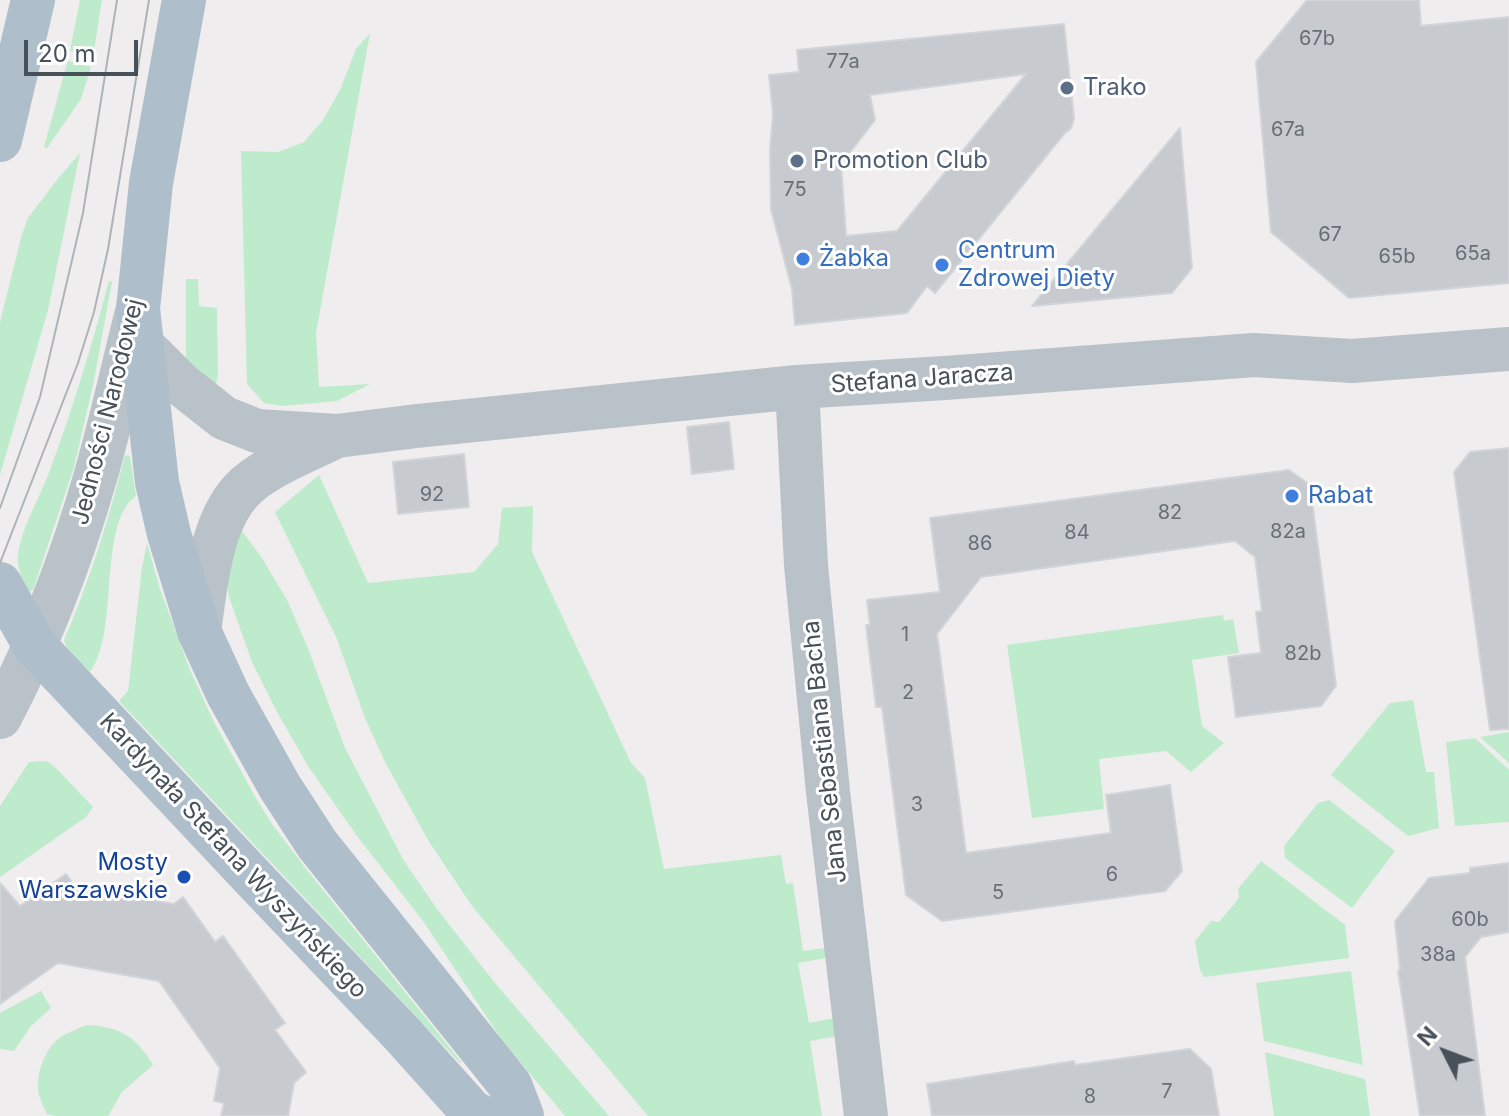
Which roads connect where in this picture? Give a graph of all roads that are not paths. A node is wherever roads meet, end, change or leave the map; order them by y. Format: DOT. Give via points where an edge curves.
graph roads {
  1 [pos="33,0"];
  2 [pos="184,0"];
  3 [pos="0,140"];
  4 [pos="139,326"];
  5 [pos="1509,349"];
  6 [pos="797,387"];
  7 [pos="337,436"];
  8 [pos="0,584"];
  9 [pos="199,631"];
  10 [pos="35,646"];
  11 [pos="0,717"];
  12 [pos="480,1116"];
  13 [pos="522,1116"];
  14 [pos="866,1116"];
  1 -- 3 [label="main road"];
  2 -- 4 [label="main road, Jedności Narodowej" via="151,183"];
  4 -- 7 [label="street, Stefana Jaracza" via="181,384 224,418 257,431"];
  4 -- 9 [label="main road" via="157,482"];
  4 -- 10 [label="street, Jedności Narodowej" via="95,480"];
  5 -- 6 [label="street, Stefana Jaracza" via="1352,361 1254,355"];
  6 -- 7 [label="street, Stefana Jaracza"];
  6 -- 14 [label="street, Jana Sebastiana Bacha" via="806,565"];
  7 -- 9 [label="street, Stefana Jaracza" via="247,485 226,511 210,562"];
  8 -- 10 [label="main road, Kardynała Stefana Wyszyńskiego"];
  9 -- 13 [label="main road" via="272,774 317,844 510,1085"];
  10 -- 11 [label="street, Jedności Narodowej"];
  10 -- 12 [label="main road, Kardynała Stefana Wyszyńskiego"];
}
